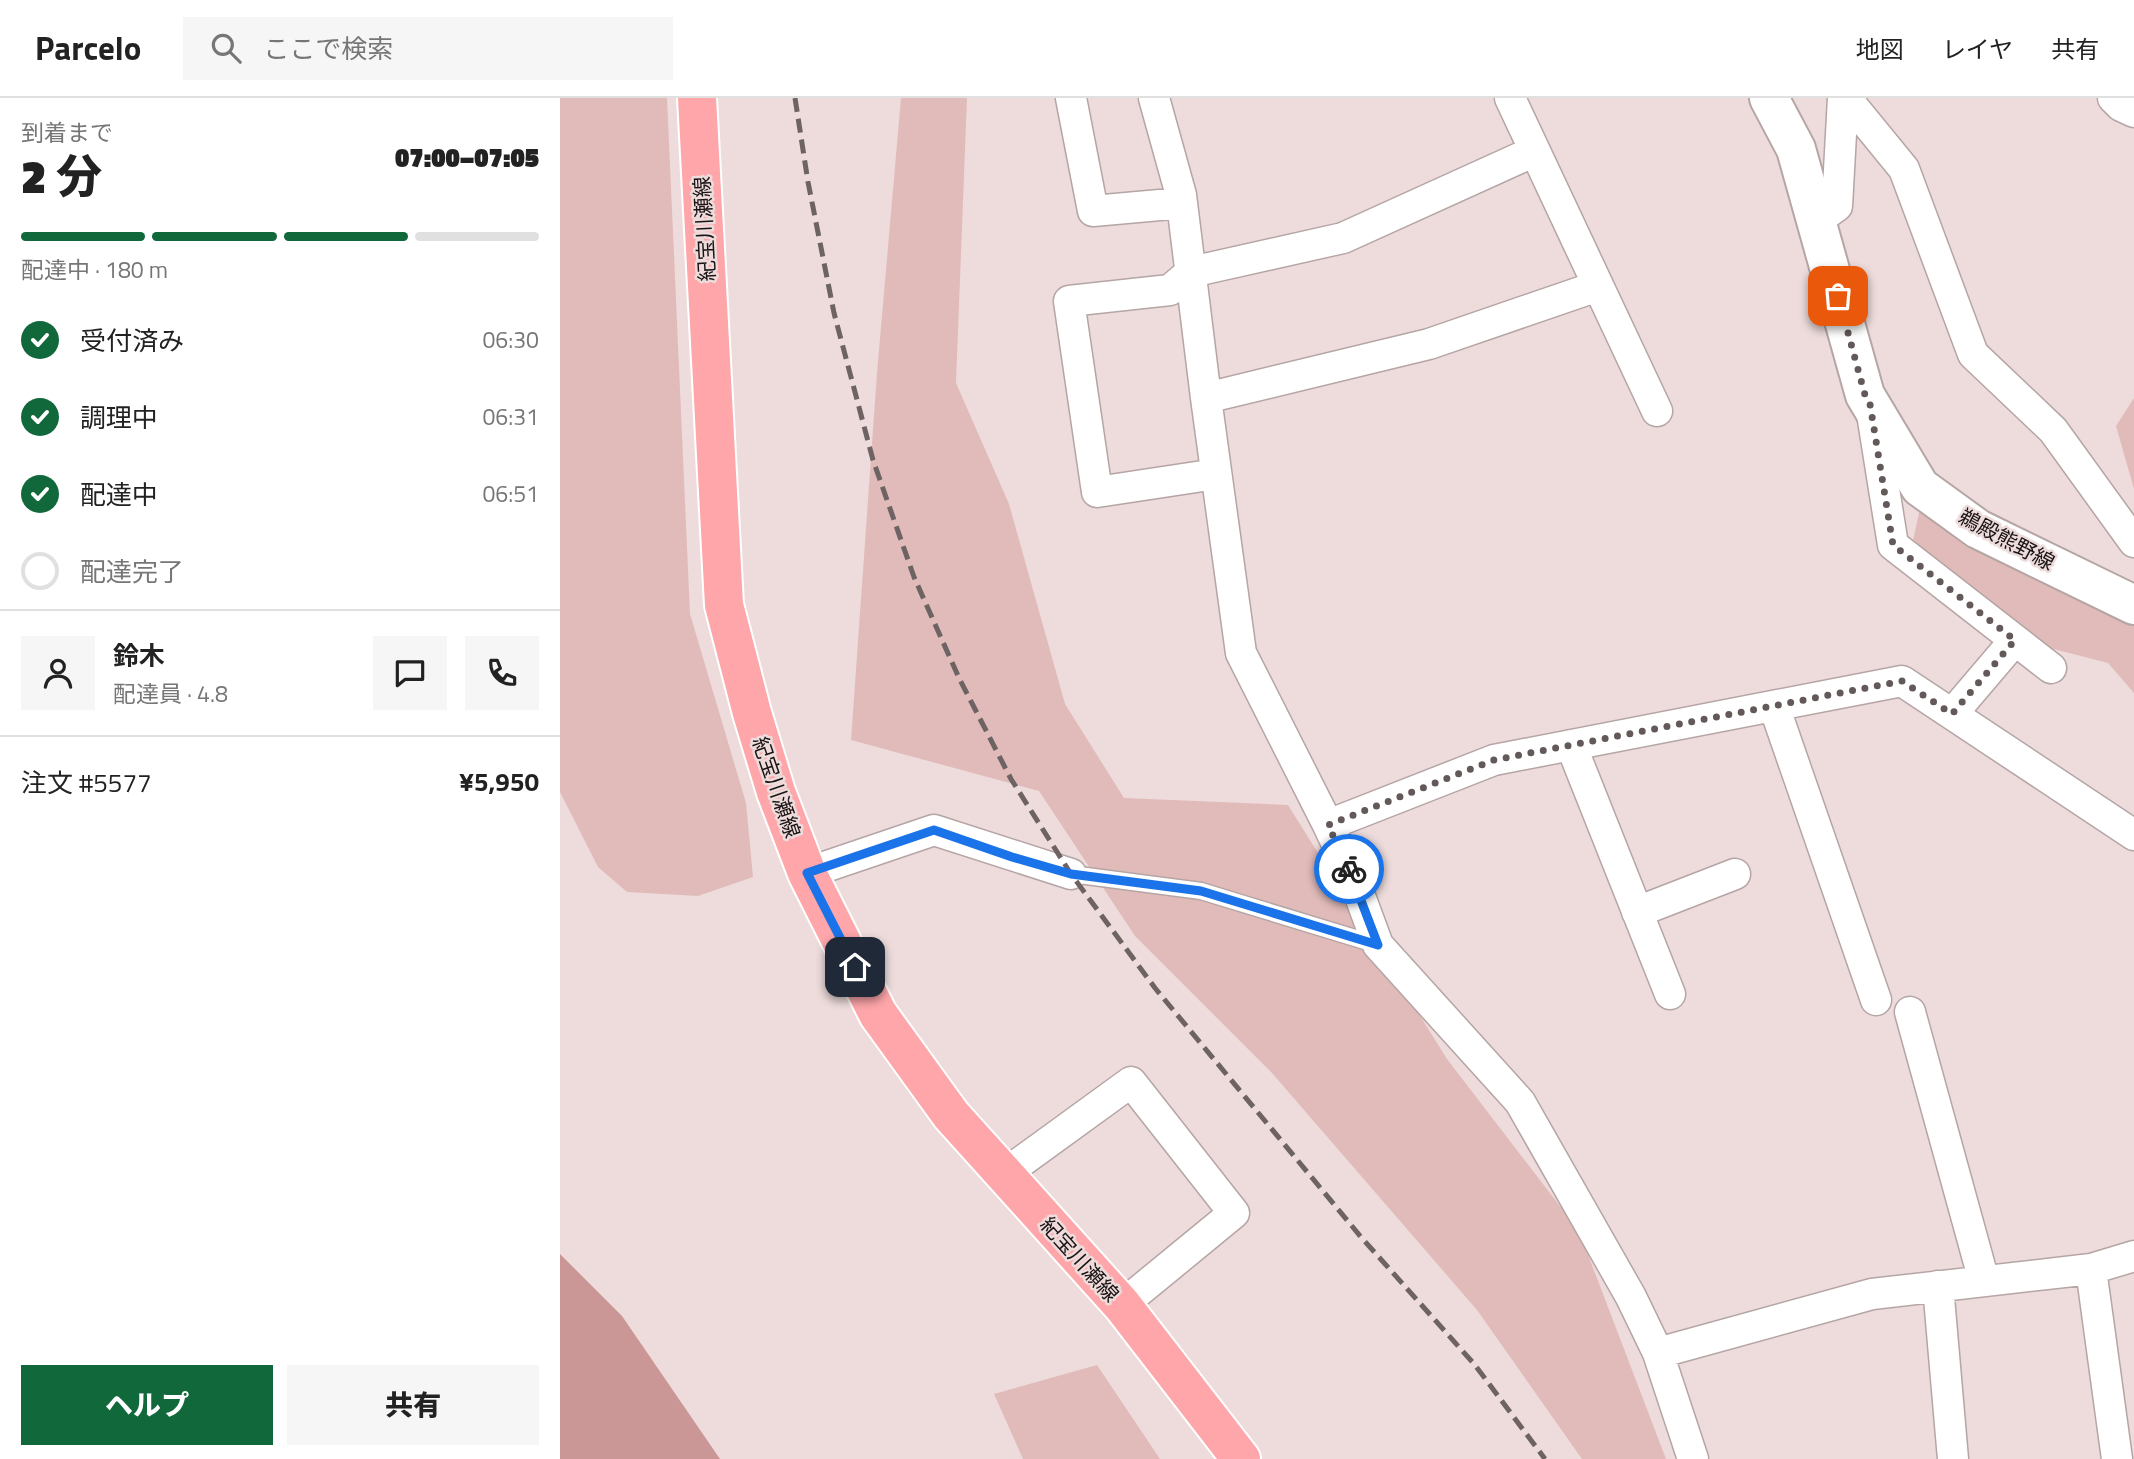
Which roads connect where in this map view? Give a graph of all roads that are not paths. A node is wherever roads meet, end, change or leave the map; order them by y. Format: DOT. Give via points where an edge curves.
graph roads {
  1 [pos="697,98"];
  2 [pos="1071,98"];
  3 [pos="1154,98"];
  4 [pos="1510,98"];
  5 [pos="1769,98"];
  6 [pos="1845,98"];
  7 [pos="2113,98"];
  8 [pos="2134,112"];
  9 [pos="1535,151"];
  10 [pos="1182,203"];
  11 [pos="1816,221"];
  12 [pos="1191,272"];
  13 [pos="1598,286"];
  14 [pos="1206,398"];
  15 [pos="1870,404"];
  16 [pos="1657,411"];
  17 [pos="1216,474"];
  18 [pos="2134,542"];
  19 [pos="2134,605"];
  20 [pos="2015,640"];
  21 [pos="2051,668"];
  22 [pos="1774,706"];
  23 [pos="1952,714"];
  24 [pos="1570,745"];
  25 [pos="1328,825"];
  26 [pos="2134,835"];
  27 [pos="807,873"];
  28 [pos="1071,874"];
  29 [pos="1735,874"];
  30 [pos="1637,912"];
  31 [pos="1378,945"];
  32 [pos="1670,994"];
  33 [pos="1876,1000"];
  34 [pos="1910,1012"];
  35 [pos="1003,1175"];
  36 [pos="2134,1256"];
  37 [pos="2091,1269"];
  38 [pos="1984,1281"];
  39 [pos="1938,1286"];
  40 [pos="1122,1305"];
  41 [pos="1658,1353"];
  42 [pos="2122,1404"];
  43 [pos="1241,1459"];
  44 [pos="1693,1459"];
  45 [pos="1953,1459"];
  46 [pos="2118,1459"];
  1 -- 27 [label="main road, 紀宝川瀬線" via="724,605 776,792"];
  2 -- 10 [label="street" via="1093,211"];
  3 -- 10 [label="street"];
  4 -- 9 [label="street"];
  5 -- 11 [label="main road, 鵜殿熊野線" via="1796,149"];
  6 -- 11 [label="street" via="1838,205"];
  6 -- 18 [label="street" via="1904,169 1973,354 2053,430"];
  7 -- 8 [label="street"];
  9 -- 12 [label="street" via="1343,238"];
  9 -- 13 [label="street"];
  10 -- 12 [label="street"];
  11 -- 15 [label="main road, 鵜殿熊野線"];
  12 -- 14 [label="street"];
  12 -- 17 [label="street" via="1170,290 1069,301 1097,492"];
  13 -- 14 [label="street" via="1429,344"];
  13 -- 16 [label="street"];
  14 -- 17 [label="street"];
  15 -- 19 [label="main road, 鵜殿熊野線" via="1920,487 1978,528"];
  15 -- 20 [label="street" via="1893,545"];
  17 -- 25 [label="street" via="1241,653"];
  20 -- 21 [label="street"];
  20 -- 23 [label="street"];
  22 -- 23 [label="street" via="1902,681"];
  22 -- 24 [label="street"];
  22 -- 33 [label="street"];
  23 -- 26 [label="street"];
  24 -- 25 [label="street" via="1494,760"];
  24 -- 30 [label="street"];
  25 -- 31 [label="street"];
  27 -- 28 [label="street" via="934,830"];
  27 -- 35 [label="main road, 紀宝川瀬線" via="878,1014 951,1115"];
  28 -- 31 [label="lane" via="1201,891"];
  29 -- 30 [label="street"];
  30 -- 32 [label="street"];
  31 -- 41 [label="street" via="1520,1102"];
  34 -- 38 [label="street"];
  35 -- 40 [label="main road, 紀宝川瀬線"];
  35 -- 40 [label="street" via="1131,1082 1234,1213"];
  36 -- 37 [label="street"];
  37 -- 38 [label="street"];
  37 -- 42 [label="street"];
  38 -- 39 [label="street"];
  39 -- 41 [label="street" via="1872,1294"];
  39 -- 45 [label="street"];
  40 -- 43 [label="main road, 紀宝川瀬線"];
  41 -- 44 [label="street"];
  42 -- 46 [label="street"];
}
